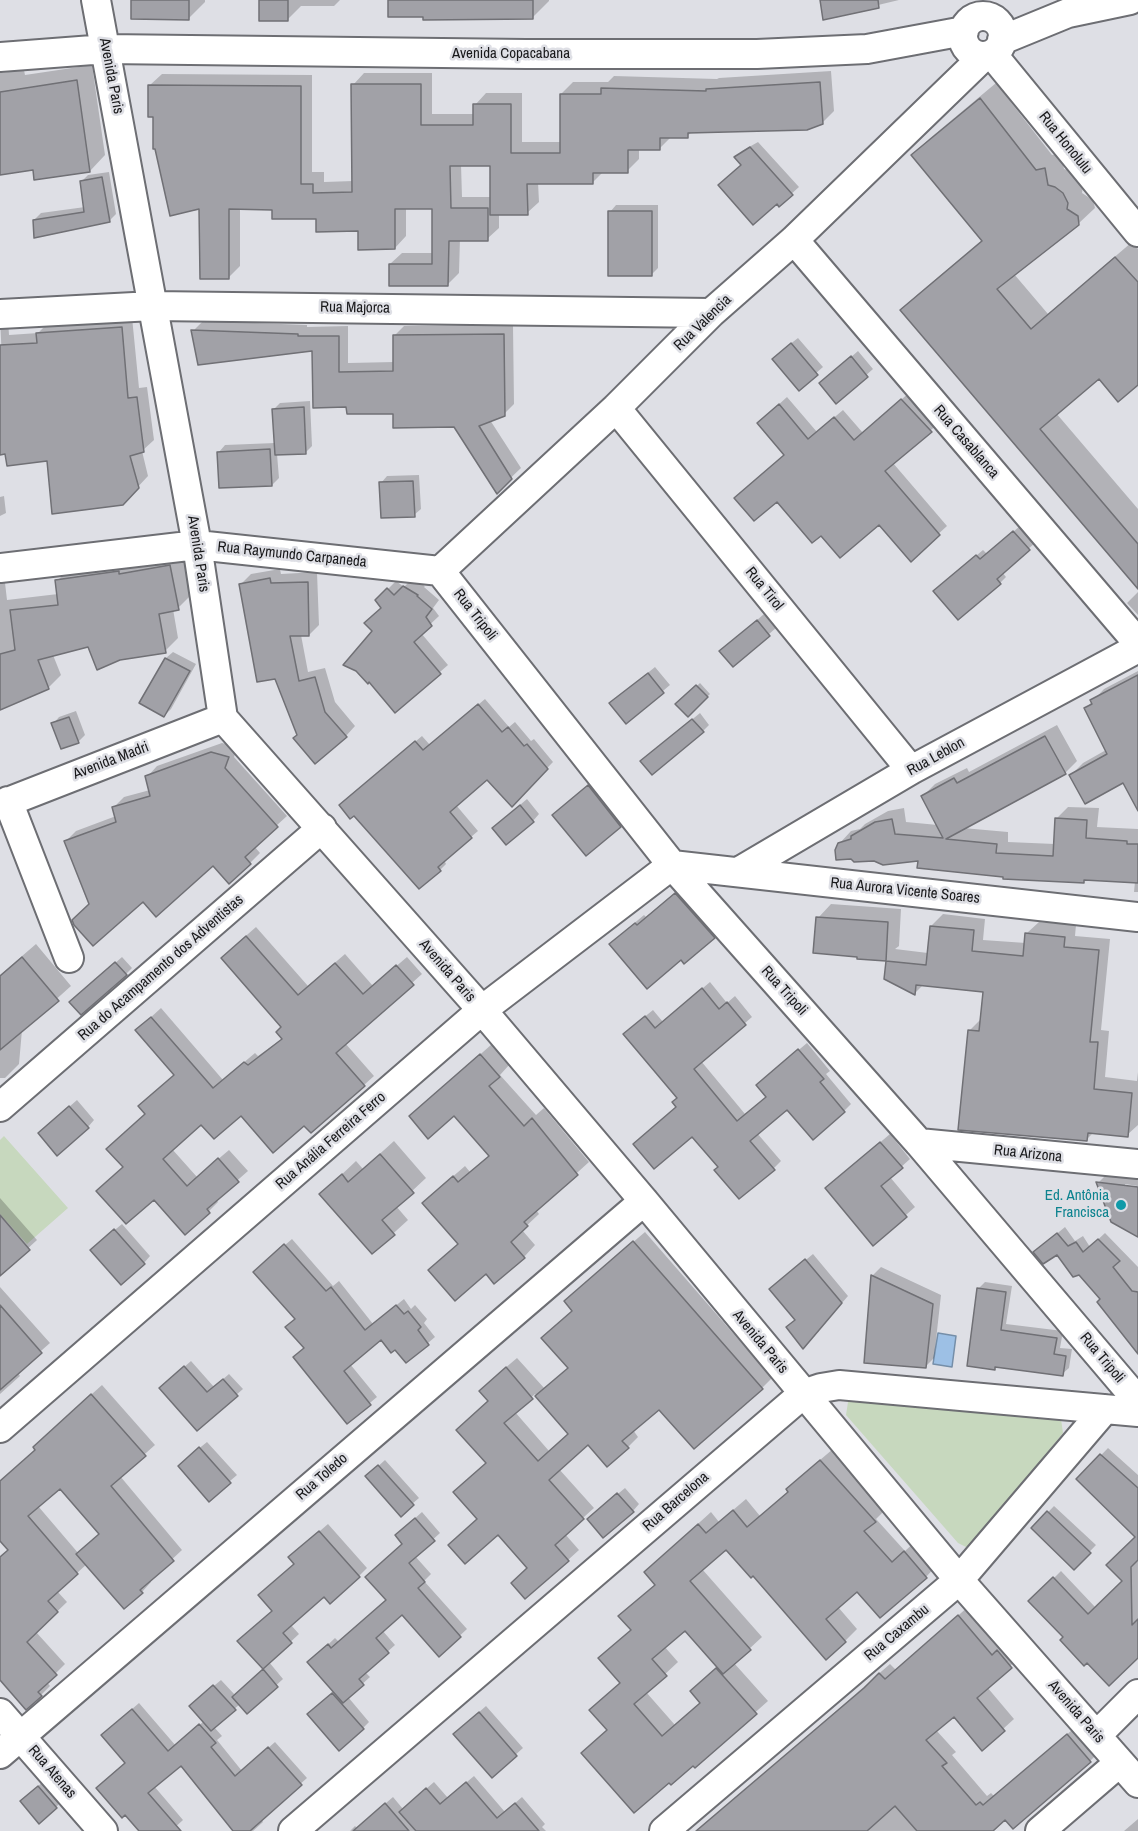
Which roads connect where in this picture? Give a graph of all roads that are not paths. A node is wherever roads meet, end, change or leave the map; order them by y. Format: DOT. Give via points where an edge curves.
graph roads {
  1 [pos="96,0"];
  2 [pos="1130,0"];
  3 [pos="979,39"];
  4 [pos="106,49"];
  5 [pos="0,57"];
  6 [pos="1138,232"];
  7 [pos="794,240"];
  8 [pos="153,306"];
  9 [pos="711,313"];
  10 [pos="0,314"];
  11 [pos="616,408"];
  12 [pos="197,545"];
  13 [pos="0,568"];
  14 [pos="440,571"];
  15 [pos="1138,643"];
  16 [pos="1138,648"];
  17 [pos="222,718"];
  18 [pos="911,770"];
  19 [pos="4,803"];
  20 [pos="322,828"];
  21 [pos="672,865"];
  22 [pos="738,872"];
  23 [pos="1138,917"];
  24 [pos="69,958"];
  25 [pos="482,1010"];
  26 [pos="0,1107"];
  27 [pos="919,1143"];
  28 [pos="1138,1164"];
  29 [pos="644,1201"];
  30 [pos="803,1394"];
  31 [pos="1138,1401"];
  32 [pos="1105,1409"];
  33 [pos="1138,1412"];
  34 [pos="0,1428"];
  35 [pos="959,1580"];
  36 [pos="1138,1694"];
  37 [pos="0,1713"];
  38 [pos="1097,1736"];
  39 [pos="10,1745"];
  40 [pos="1119,1763"];
  41 [pos="1138,1783"];
  42 [pos="103,1831"];
  43 [pos="293,1831"];
  44 [pos="664,1831"];
  45 [pos="1040,1831"];
  1 -- 4 [label="street, Avenida Paris"];
  2 -- 3 [label="street, Avenida Copacabana"];
  3 -- 4 [label="street, Avenida Copacabana" via="915,41 867,50 757,54"];
  3 -- 6 [label="street, Rua Honolulu"];
  3 -- 7 [label="street, Rua Valencia"];
  4 -- 5 [label="street, Avenida Copacabana"];
  4 -- 8 [label="street, Avenida Paris"];
  7 -- 9 [label="street, Rua Valencia"];
  7 -- 15 [label="street, Rua Casablanca"];
  8 -- 9 [label="street, Rua Majorca"];
  8 -- 10 [label="street, Rua Majorca"];
  8 -- 12 [label="street, Avenida Paris"];
  9 -- 11 [label="street, Rua Valencia"];
  11 -- 14 [label="street, Rua Valencia"];
  11 -- 18 [label="street, Rua Tirol"];
  12 -- 13 [label="street, Rua Raymundo Carpaneda"];
  12 -- 14 [label="street, Rua Raymundo Carpaneda"];
  12 -- 17 [label="street, Avenida Paris"];
  14 -- 21 [label="street, Rua Tripoli"];
  16 -- 18 [label="street, Rua Leblon"];
  17 -- 19 [label="street, Avenida Madri"];
  17 -- 20 [label="street, Avenida Paris"];
  18 -- 22 [label="street, Rua Leblon"];
  19 -- 24 [label="street"];
  20 -- 25 [label="street, Avenida Paris"];
  20 -- 26 [label="street, Rua do Acampamento dos Adventistas"];
  21 -- 22 [label="street, Rua Aurora Vicente Soares"];
  21 -- 25 [label="street, Rua Anália Ferreira Ferro"];
  21 -- 27 [label="street, Rua Tripoli"];
  22 -- 23 [label="street, Rua Aurora Vicente Soares"];
  25 -- 29 [label="street, Avenida Paris"];
  25 -- 34 [label="street, Rua Anália Ferreira Ferro"];
  27 -- 28 [label="street, Rua Arizona"];
  27 -- 31 [label="street, Rua Tripoli"];
  29 -- 30 [label="street, Avenida Paris"];
  29 -- 39 [label="street, Rua Toledo"];
  30 -- 32 [label="street, Rua Barcelona" via="839,1385"];
  30 -- 35 [label="street, Avenida Paris"];
  30 -- 43 [label="street, Rua Barcelona"];
  32 -- 33 [label="street, Rua Barcelona"];
  32 -- 35 [label="street, Rua Caxambu"];
  35 -- 38 [label="street, Avenida Paris"];
  35 -- 44 [label="street, Rua Caxambu"];
  36 -- 38 [label="street"];
  37 -- 39 [label="street, Rua Atenas"];
  38 -- 40 [label="street, Avenida Paris"];
  39 -- 42 [label="street, Rua Atenas"];
  40 -- 41 [label="street, Avenida Paris"];
  40 -- 45 [label="street"];
}
